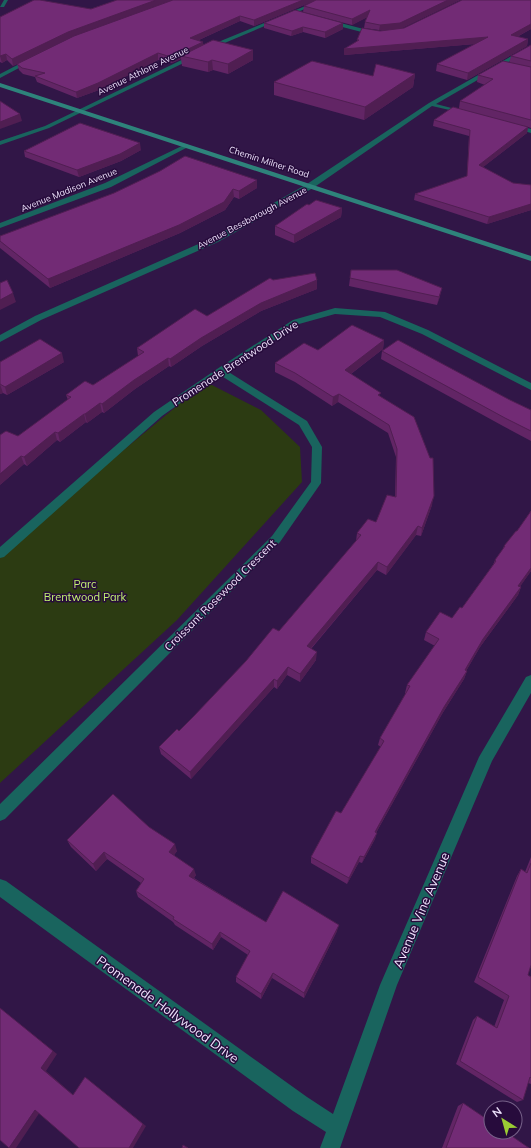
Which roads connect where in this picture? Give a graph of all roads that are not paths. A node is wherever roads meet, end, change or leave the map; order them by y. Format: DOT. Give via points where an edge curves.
graph roads {
  1 [pos="6,0"];
  2 [pos="324,0"];
  3 [pos="2,6"];
  4 [pos="293,12"];
  5 [pos="301,14"];
  6 [pos="324,21"];
  7 [pos="386,33"];
  8 [pos="531,47"];
  9 [pos="40,56"];
  10 [pos="501,65"];
  11 [pos="510,67"];
  12 [pos="0,76"];
  13 [pos="0,85"];
  14 [pos="431,104"];
  15 [pos="80,111"];
  16 [pos="471,115"];
  17 [pos="508,125"];
  18 [pos="531,131"];
  19 [pos="0,143"];
  20 [pos="186,146"];
  21 [pos="310,186"];
  22 [pos="0,226"];
  23 [pos="531,259"];
  24 [pos="0,339"];
  25 [pos="220,371"];
  26 [pos="531,387"];
  27 [pos="0,554"];
  28 [pos="531,681"];
  29 [pos="0,814"];
  30 [pos="0,887"];
  31 [pos="337,1128"];
  32 [pos="330,1148"];
  1 -- 3 [label="street"];
  2 -- 4 [label="street, Avenue Athlone Avenue"];
  4 -- 5 [label="street"];
  4 -- 15 [label="street, Avenue Athlone Avenue" via="225,40"];
  6 -- 7 [label="street" via="362,31"];
  8 -- 10 [label="street, Avenue Bessborough Avenue"];
  9 -- 12 [label="street"];
  10 -- 11 [label="street"];
  10 -- 14 [label="street, Avenue Bessborough Avenue"];
  13 -- 15 [label="street, Chemin Milner Road"];
  14 -- 16 [label="street"];
  14 -- 21 [label="street, Avenue Bessborough Avenue"];
  15 -- 19 [label="street, Avenue Athlone Avenue"];
  15 -- 20 [label="street, Chemin Milner Road"];
  17 -- 18 [label="street"];
  20 -- 21 [label="street, Chemin Milner Road"];
  20 -- 22 [label="street, Avenue Madison Avenue" via="108,186"];
  21 -- 23 [label="street, Chemin Milner Road"];
  21 -- 24 [label="street, Avenue Bessborough Avenue" via="215,240 38,318"];
  25 -- 26 [label="street, Promenade Brentwood Drive" via="296,322 335,310 382,314 425,332"];
  25 -- 27 [label="street, Promenade Brentwood Drive" via="158,414"];
  25 -- 29 [label="street, Croissant Rosewood Crescent" via="303,423 317,447 316,483 276,539"];
  28 -- 31 [label="street, Avenue Vine Avenue" via="486,758 389,985"];
  30 -- 31 [label="street, Promenade Hollywood Drive" via="300,1104"];
  31 -- 32 [label="street, Avenue Vine Avenue"];
}
